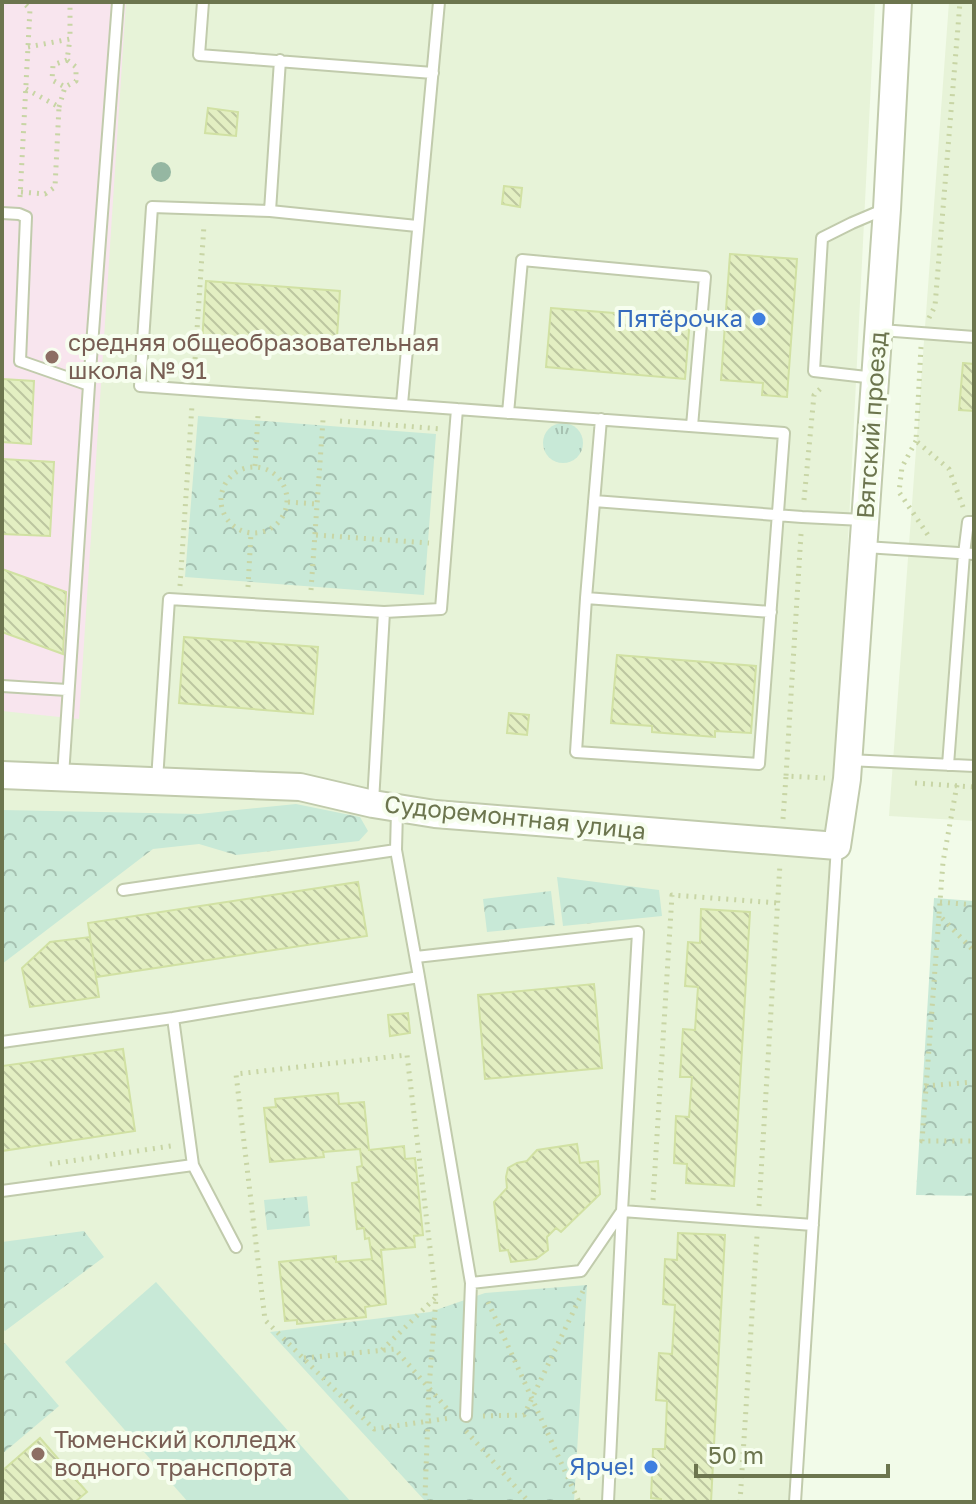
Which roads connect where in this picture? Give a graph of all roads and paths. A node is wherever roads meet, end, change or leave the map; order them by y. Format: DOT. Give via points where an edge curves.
graph roads {
  1 [pos="23,2"];
  2 [pos="70,2"];
  3 [pos="118,2"];
  4 [pos="203,2"];
  5 [pos="439,2"];
  6 [pos="898,2"];
  7 [pos="960,2"];
  8 [pos="70,39"];
  9 [pos="28,47"];
  10 [pos="67,60"];
  11 [pos="280,60"];
  12 [pos="433,73"];
  13 [pos="65,87"];
  14 [pos="26,89"];
  15 [pos="59,107"];
  16 [pos="21,192"];
  17 [pos="206,208"];
  18 [pos="887,209"];
  19 [pos="270,211"];
  20 [pos="2,213"];
  21 [pos="19,214"];
  22 [pos="417,226"];
  23 [pos="879,330"];
  24 [pos="922,333"];
  25 [pos="974,337"];
  26 [pos="834,373"];
  27 [pos="875,378"];
  28 [pos="89,385"];
  29 [pos="193,390"];
  30 [pos="402,404"];
  31 [pos="457,409"];
  32 [pos="192,410"];
  33 [pos="205,411"];
  34 [pos="508,413"];
  35 [pos="245,414"];
  36 [pos="258,415"];
  37 [pos="271,416"];
  38 [pos="310,419"];
  39 [pos="601,419"];
  40 [pos="338,421"];
  41 [pos="692,426"];
  42 [pos="916,441"];
  43 [pos="442,443"];
  44 [pos="255,466"];
  45 [pos="594,501"];
  46 [pos="288,502"];
  47 [pos="317,504"];
  48 [pos="778,515"];
  49 [pos="802,517"];
  50 [pos="865,520"];
  51 [pos="971,522"];
  52 [pos="251,533"];
  53 [pos="315,535"];
  54 [pos="434,543"];
  55 [pos="863,547"];
  56 [pos="939,552"];
  57 [pos="969,554"];
  58 [pos="180,582"];
  59 [pos="193,583"];
  60 [pos="234,586"];
  61 [pos="311,592"];
  62 [pos="586,598"];
  63 [pos="178,599"];
  64 [pos="384,612"];
  65 [pos="771,612"];
  66 [pos="2,686"];
  67 [pos="67,690"];
  68 [pos="948,765"];
  69 [pos="974,766"];
  70 [pos="848,770"];
  71 [pos="2,775"];
  72 [pos="786,776"];
  73 [pos="63,778"];
  74 [pos="157,782"];
  75 [pos="910,783"];
  76 [pos="974,787"];
  77 [pos="385,806"];
  78 [pos="781,841"];
  79 [pos="837,846"];
  80 [pos="396,850"];
  81 [pos="123,890"];
  82 [pos="940,902"];
  83 [pos="778,903"];
  84 [pos="974,905"];
  85 [pos="939,915"];
  86 [pos="416,957"];
  87 [pos="419,977"];
  88 [pos="173,1018"];
  89 [pos="2,1042"];
  90 [pos="974,1082"];
  91 [pos="925,1086"];
  92 [pos="169,1130"];
  93 [pos="974,1141"];
  94 [pos="48,1164"];
  95 [pos="193,1165"];
  96 [pos="2,1191"];
  97 [pos="622,1211"];
  98 [pos="652,1213"];
  99 [pos="758,1221"];
  100 [pos="813,1225"];
  101 [pos="236,1247"];
  102 [pos="591,1276"];
  103 [pos="471,1283"];
  104 [pos="483,1290"];
  105 [pos="436,1298"];
  106 [pos="381,1351"];
  107 [pos="303,1358"];
  108 [pos="429,1388"];
  109 [pos="532,1398"];
  110 [pos="466,1416"];
  111 [pos="454,1417"];
  112 [pos="429,1421"];
  113 [pos="429,1502"];
  114 [pos="529,1502"];
  115 [pos="579,1502"];
  116 [pos="608,1502"];
  117 [pos="740,1502"];
  118 [pos="795,1502"];
  1 -- 9 [label="path" via="30,9"];
  2 -- 8 [label="path"];
  3 -- 28 [label="lane"];
  4 -- 11 [label="lane" via="199,55"];
  5 -- 12 [label="lane"];
  6 -- 18 [label="street, Вятский проезд"];
  7 -- 24 [label="path" via="935,306"];
  8 -- 9 [label="path"];
  8 -- 10 [label="path"];
  9 -- 14 [label="path"];
  10 -- 13 [label="path" via="76,67 76,81"];
  10 -- 13 [label="path" via="53,65 52,80"];
  11 -- 12 [label="lane"];
  11 -- 19 [label="lane"];
  12 -- 22 [label="lane"];
  13 -- 15 [label="path"];
  14 -- 15 [label="path"];
  14 -- 16 [label="path"];
  15 -- 16 [label="path" via="55,187 45,194"];
  16 -- 21 [label="path"];
  17 -- 19 [label="lane"];
  17 -- 29 [label="path"];
  17 -- 29 [label="lane" via="152,207 140,386"];
  18 -- 23 [label="street, Вятский проезд"];
  18 -- 26 [label="lane" via="822,238 814,371"];
  19 -- 22 [label="lane"];
  20 -- 21 [label="lane"];
  21 -- 28 [label="lane" via="26,217 20,361"];
  22 -- 30 [label="lane"];
  23 -- 24 [label="lane"];
  23 -- 27 [label="street, Вятский проезд"];
  24 -- 25 [label="lane"];
  24 -- 42 [label="path"];
  26 -- 27 [label="lane"];
  26 -- 49 [label="path" via="814,395"];
  27 -- 50 [label="street, Вятский проезд"];
  28 -- 67 [label="lane"];
  29 -- 30 [label="lane"];
  29 -- 32 [label="path"];
  30 -- 31 [label="lane"];
  31 -- 34 [label="lane"];
  31 -- 64 [label="lane" via="441,609"];
  32 -- 33 [label="path"];
  32 -- 58 [label="path"];
  34 -- 39 [label="lane"];
  34 -- 41 [label="lane" via="522,260 705,277"];
  35 -- 36 [label="path"];
  36 -- 37 [label="path"];
  36 -- 44 [label="path"];
  38 -- 47 [label="path" via="323,420"];
  39 -- 41 [label="lane"];
  39 -- 45 [label="lane"];
  40 -- 43 [label="path" via="443,429"];
  41 -- 48 [label="lane" via="784,433"];
  42 -- 51 [label="path" via="949,469"];
  42 -- 56 [label="path" via="902,467 899,492"];
  44 -- 46 [label="path" via="275,473"];
  44 -- 52 [label="path" via="233,473 220,503 230,524"];
  45 -- 48 [label="lane"];
  45 -- 62 [label="lane"];
  46 -- 47 [label="path"];
  46 -- 52 [label="path" via="272,528"];
  47 -- 53 [label="path"];
  48 -- 49 [label="lane"];
  48 -- 65 [label="lane"];
  49 -- 50 [label="lane"];
  49 -- 72 [label="path"];
  50 -- 55 [label="street, Вятский проезд"];
  51 -- 57 [label="lane"];
  52 -- 60 [label="path" via="248,587"];
  53 -- 54 [label="path"];
  53 -- 61 [label="path"];
  55 -- 56 [label="lane"];
  55 -- 70 [label="street, Вятский проезд"];
  56 -- 57 [label="lane"];
  57 -- 68 [label="lane"];
  58 -- 59 [label="path"];
  58 -- 63 [label="path"];
  62 -- 65 [label="lane"];
  62 -- 65 [label="lane" via="576,752 759,764"];
  63 -- 64 [label="lane"];
  63 -- 74 [label="lane" via="169,599"];
  64 -- 77 [label="lane"];
  66 -- 67 [label="lane"];
  67 -- 73 [label="lane"];
  68 -- 69 [label="lane"];
  68 -- 70 [label="lane"];
  70 -- 72 [label="path"];
  70 -- 79 [label="street, Вятский проезд"];
  71 -- 73 [label="street, Судоремонтная улица"];
  72 -- 78 [label="path"];
  73 -- 74 [label="street, Судоремонтная улица"];
  74 -- 77 [label="street, Судоремонтная улица" via="300,787"];
  75 -- 76 [label="path"];
  77 -- 78 [label="street, Судоремонтная улица"];
  77 -- 80 [label="lane"];
  78 -- 79 [label="street, Судоремонтная улица"];
  78 -- 83 [label="path"];
  79 -- 100 [label="lane"];
  80 -- 81 [label="lane"];
  80 -- 86 [label="lane"];
  82 -- 84 [label="path"];
  83 -- 98 [label="path" via="672,895"];
  83 -- 99 [label="path"];
  85 -- 91 [label="path"];
  86 -- 87 [label="lane"];
  86 -- 97 [label="lane" via="638,932"];
  87 -- 88 [label="lane"];
  87 -- 103 [label="lane"];
  88 -- 89 [label="lane"];
  88 -- 95 [label="lane"];
  90 -- 91 [label="path"];
  91 -- 93 [label="path" via="922,1141"];
  92 -- 94 [label="path" via="171,1146"];
  95 -- 96 [label="lane"];
  95 -- 101 [label="lane"];
  97 -- 98 [label="lane"];
  97 -- 103 [label="lane" via="581,1271"];
  97 -- 116 [label="lane"];
  98 -- 99 [label="lane"];
  99 -- 100 [label="lane"];
  99 -- 117 [label="path"];
  100 -- 118 [label="lane"];
  102 -- 109 [label="path"];
  103 -- 110 [label="lane"];
  104 -- 109 [label="path"];
  105 -- 106 [label="path"];
  105 -- 107 [label="path" via="407,1055 236,1074 265,1320"];
  105 -- 108 [label="path"];
  106 -- 107 [label="path"];
  106 -- 108 [label="path" via="395,1349"];
  107 -- 112 [label="path" via="374,1429"];
  108 -- 111 [label="path"];
  108 -- 112 [label="path"];
  109 -- 110 [label="path" via="524,1415"];
  109 -- 115 [label="path"];
  110 -- 111 [label="path"];
  111 -- 112 [label="path"];
  111 -- 114 [label="path"];
  112 -- 113 [label="path"];
}
